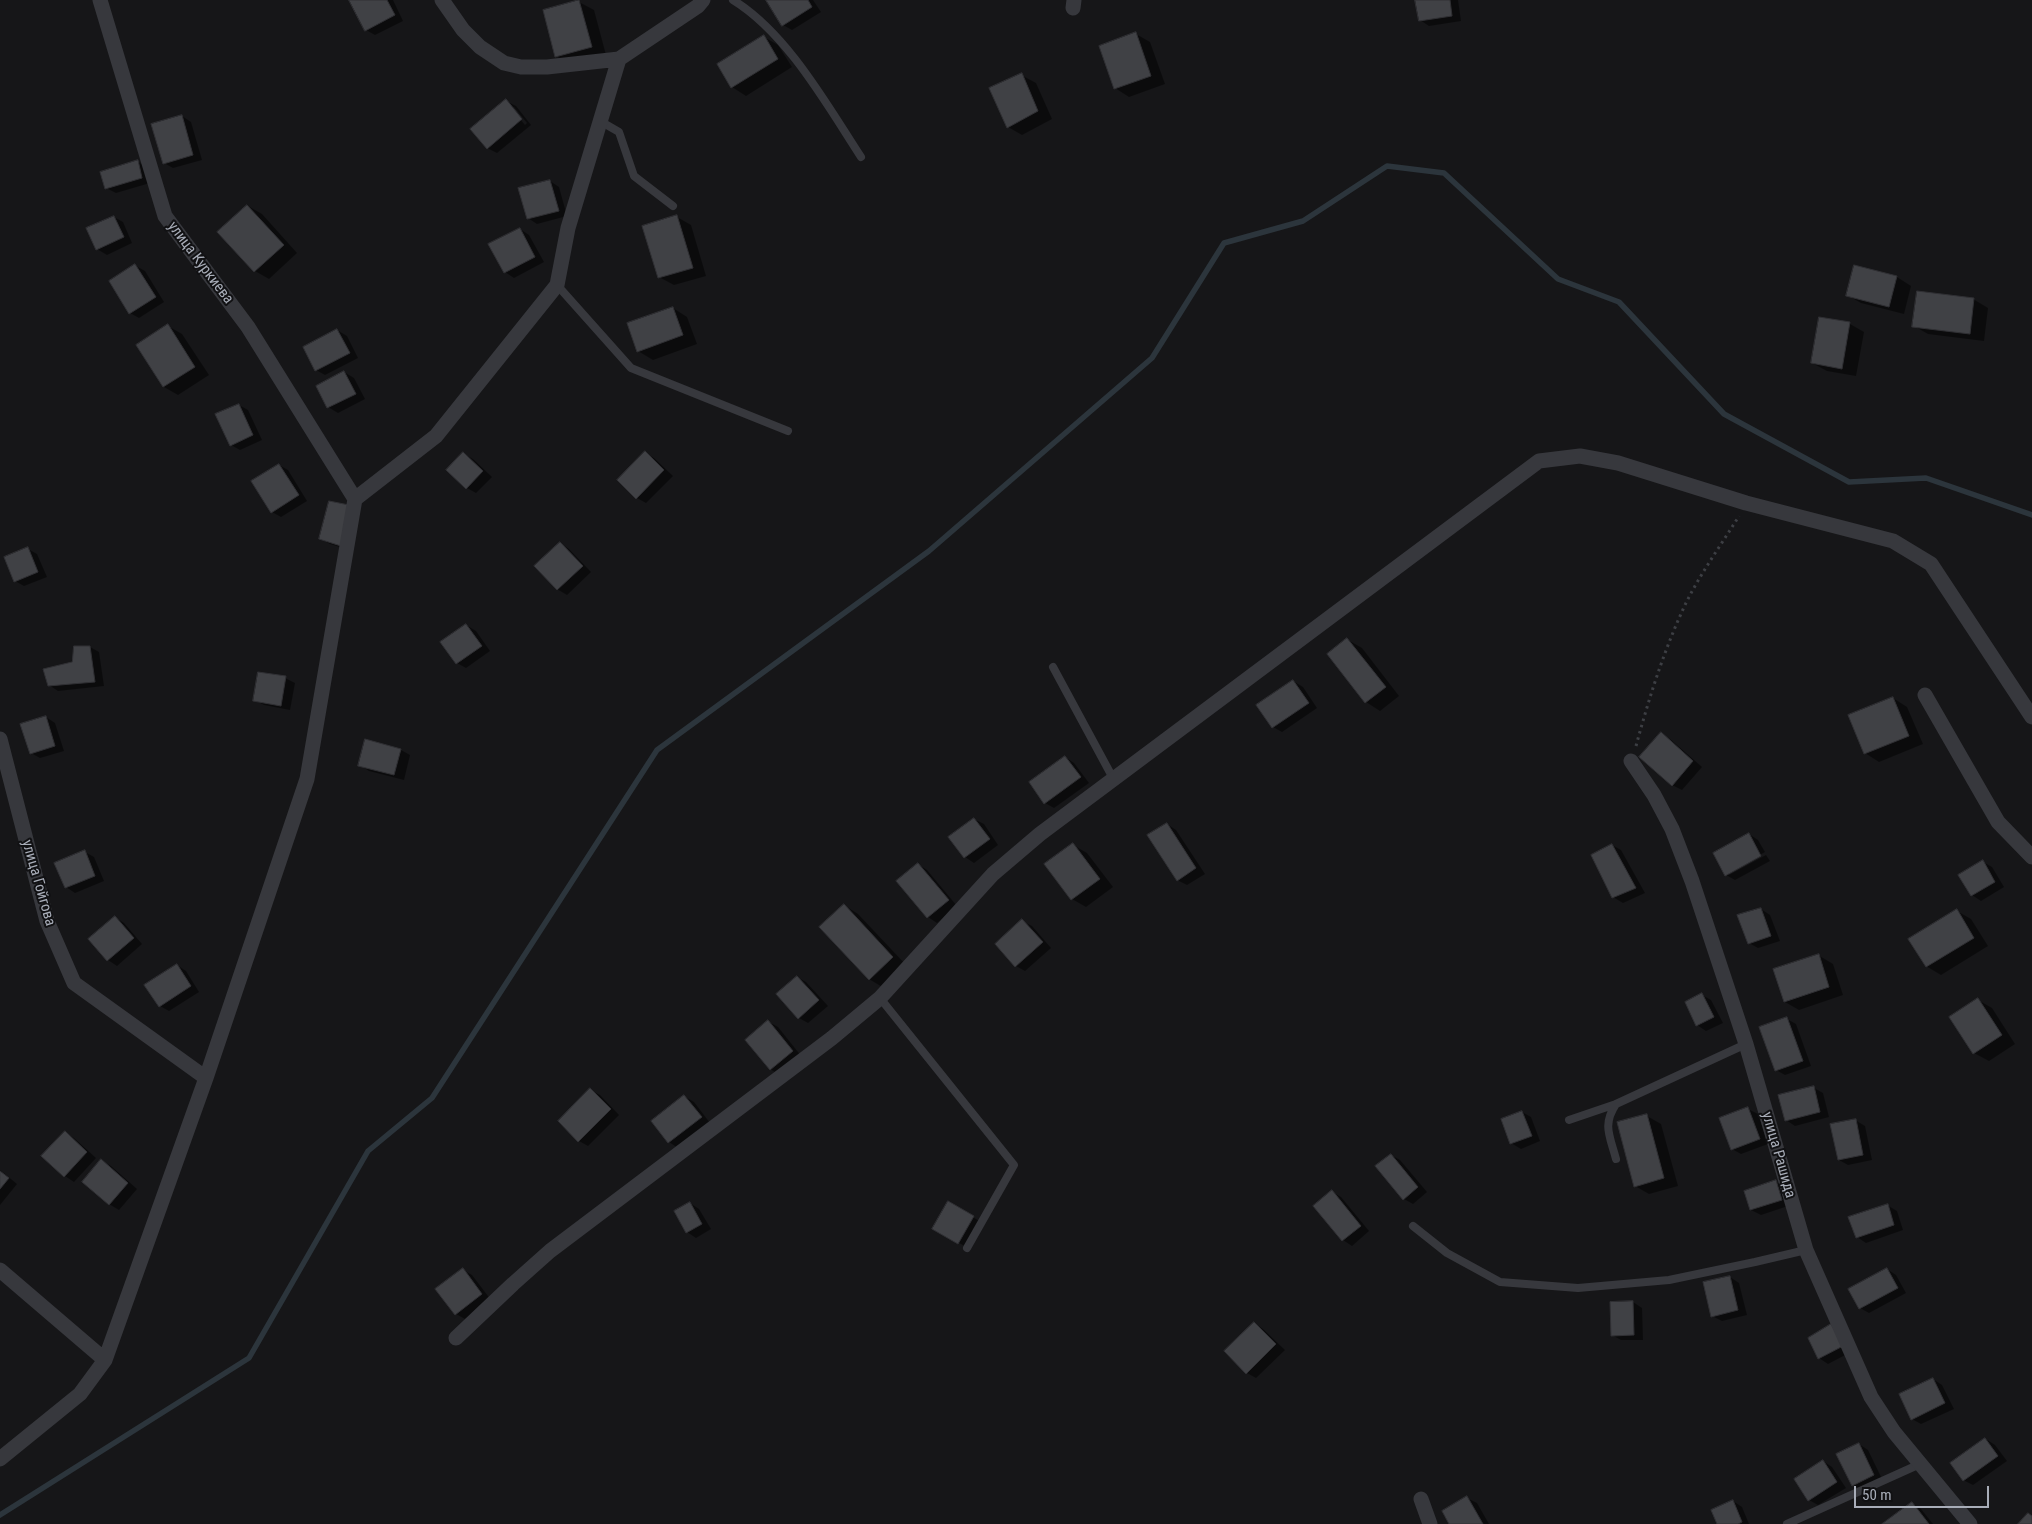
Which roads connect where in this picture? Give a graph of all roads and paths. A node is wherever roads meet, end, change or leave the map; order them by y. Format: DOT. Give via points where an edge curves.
graph roads {
  1 [pos="100,0"];
  2 [pos="442,0"];
  3 [pos="703,0"];
  4 [pos="733,0"];
  5 [pos="619,59"];
  6 [pos="600,122"];
  7 [pos="861,157"];
  8 [pos="673,206"];
  9 [pos="557,285"];
  10 [pos="788,432"];
  11 [pos="356,499"];
  12 [pos="1746,503"];
  13 [pos="1052,667"];
  14 [pos="1925,695"];
  15 [pos="2032,717"];
  16 [pos="0,739"];
  17 [pos="1631,761"];
  18 [pos="1114,780"];
  19 [pos="2032,857"];
  20 [pos="880,998"];
  21 [pos="1746,1044"];
  22 [pos="206,1078"];
  23 [pos="1616,1104"];
  24 [pos="1569,1120"];
  25 [pos="1616,1159"];
  26 [pos="1413,1226"];
  27 [pos="967,1248"];
  28 [pos="1806,1250"];
  29 [pos="0,1270"];
  30 [pos="456,1338"];
  31 [pos="105,1360"];
  32 [pos="0,1460"];
  33 [pos="1920,1464"];
  34 [pos="1421,1499"];
  35 [pos="1430,1524"];
  36 [pos="1787,1524"];
  37 [pos="1970,1524"];
  1 -- 11 [label="street, улица Куркиева" via="165,216 248,327"];
  2 -- 5 [label="street" via="463,30 480,47 504,63 547,67"];
  3 -- 5 [label="street"];
  4 -- 7 [label="lane" via="752,12 802,69"];
  5 -- 6 [label="street"];
  6 -- 8 [label="lane" via="619,132 634,176"];
  6 -- 9 [label="street" via="568,228"];
  9 -- 10 [label="lane" via="631,368"];
  9 -- 11 [label="street" via="436,436"];
  11 -- 22 [label="street" via="307,779"];
  12 -- 15 [label="street" via="1893,541 1931,564"];
  12 -- 17 [label="path" via="1686,603 1648,704"];
  12 -- 18 [label="street" via="1618,463 1580,456 1539,461"];
  13 -- 18 [label="lane"];
  14 -- 19 [label="street" via="1998,822"];
  16 -- 22 [label="street, улица Гойгова" via="47,921 74,983"];
  17 -- 21 [label="street, улица Рашида" via="1672,829"];
  18 -- 20 [label="street" via="992,874"];
  20 -- 27 [label="lane" via="1014,1165"];
  20 -- 30 [label="street" via="550,1252"];
  21 -- 23 [label="lane"];
  21 -- 28 [label="street, улица Рашида"];
  22 -- 31 [label="street"];
  23 -- 24 [label="lane"];
  23 -- 25 [label="lane" via="1607,1124"];
  26 -- 28 [label="lane" via="1447,1254 1500,1282 1578,1288 1669,1280"];
  28 -- 33 [label="street, улица Рашида" via="1871,1397"];
  29 -- 31 [label="street"];
  31 -- 32 [label="street" via="80,1394"];
  33 -- 36 [label="lane"];
  33 -- 37 [label="street, улица Рашида"];
  34 -- 35 [label="street"];
}
